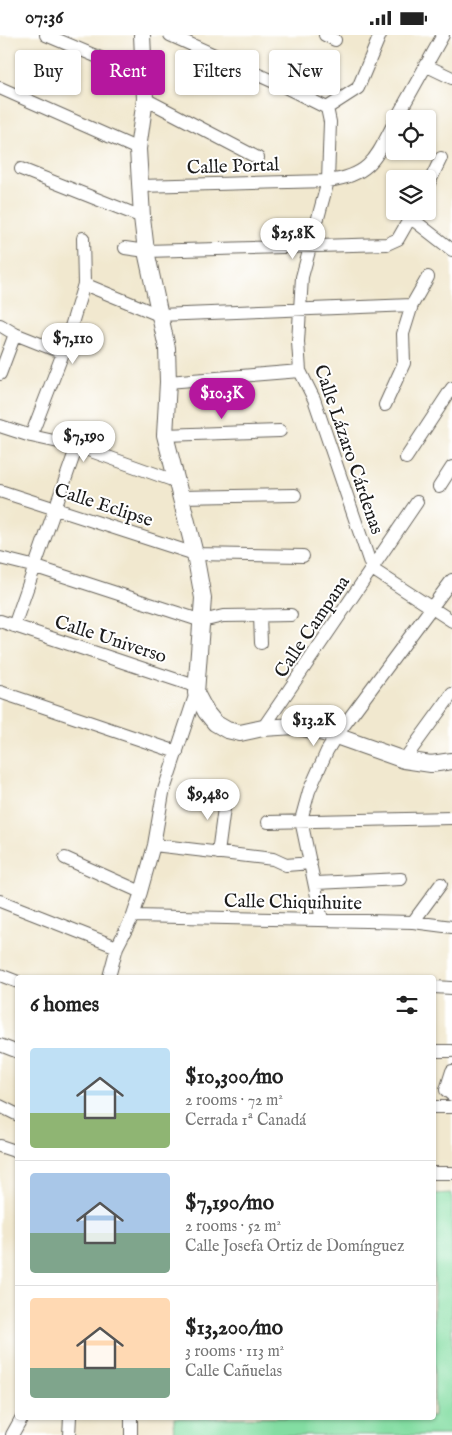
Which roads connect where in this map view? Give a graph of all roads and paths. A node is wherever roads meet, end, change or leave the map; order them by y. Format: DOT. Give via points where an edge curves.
graph roads {
  1 [pos="46,35"];
  2 [pos="142,35"];
  3 [pos="170,35"];
  4 [pos="380,35"];
  5 [pos="443,35"];
  6 [pos="142,50"];
  7 [pos="91,54"];
  8 [pos="425,65"];
  9 [pos="452,78"];
  10 [pos="0,88"];
  11 [pos="144,95"];
  12 [pos="144,99"];
  13 [pos="327,108"];
  14 [pos="401,110"];
  15 [pos="386,138"];
  16 [pos="138,149"];
  17 [pos="258,158"];
  18 [pos="441,158"];
  19 [pos="21,169"];
  20 [pos="435,170"];
  21 [pos="328,181"];
  22 [pos="139,186"];
  23 [pos="142,217"];
  24 [pos="410,220"];
  25 [pos="419,220"];
  26 [pos="84,238"];
  27 [pos="309,246"];
  28 [pos="125,248"];
  29 [pos="452,250"];
  30 [pos="146,251"];
  31 [pos="428,277"];
  32 [pos="84,284"];
  33 [pos="412,305"];
  34 [pos="299,311"];
  35 [pos="159,315"];
  36 [pos="0,325"];
  37 [pos="15,334"];
  38 [pos="63,353"];
  39 [pos="300,371"];
  40 [pos="0,374"];
  41 [pos="168,382"];
  42 [pos="452,388"];
  43 [pos="385,405"];
  44 [pos="0,426"];
  45 [pos="280,431"];
  46 [pos="165,435"];
  47 [pos="31,436"];
  48 [pos="77,445"];
  49 [pos="406,458"];
  50 [pos="452,467"];
  51 [pos="175,481"];
  52 [pos="439,487"];
  53 [pos="0,491"];
  54 [pos="295,495"];
  55 [pos="180,497"];
  56 [pos="417,502"];
  57 [pos="54,507"];
  58 [pos="195,554"];
  59 [pos="303,556"];
  60 [pos="0,558"];
  61 [pos="36,567"];
  62 [pos="372,569"];
  63 [pos="452,580"];
  64 [pos="432,608"];
  65 [pos="260,615"];
  66 [pos="291,615"];
  67 [pos="0,621"];
  68 [pos="202,621"];
  69 [pos="452,621"];
  70 [pos="14,626"];
  71 [pos="261,643"];
  72 [pos="196,689"];
  73 [pos="0,692"];
  74 [pos="452,694"];
  75 [pos="263,728"];
  76 [pos="336,736"];
  77 [pos="177,752"];
  78 [pos="404,760"];
  79 [pos="452,761"];
  80 [pos="228,798"];
  81 [pos="452,818"];
  82 [pos="301,821"];
  83 [pos="268,822"];
  84 [pos="154,845"];
  85 [pos="218,853"];
  86 [pos="65,858"];
  87 [pos="311,863"];
  88 [pos="401,879"];
  89 [pos="316,883"];
  90 [pos="441,884"];
  91 [pos="141,892"];
  92 [pos="0,901"];
  93 [pos="133,917"];
  94 [pos="322,920"];
  95 [pos="413,923"];
  96 [pos="452,927"];
  97 [pos="117,947"];
  98 [pos="0,975"];
  99 [pos="109,975"];
  100 [pos="15,981"];
  101 [pos="436,987"];
  102 [pos="452,988"];
  103 [pos="0,1045"];
  104 [pos="15,1051"];
  105 [pos="436,1051"];
  106 [pos="452,1051"];
  107 [pos="452,1071"];
  108 [pos="452,1095"];
  109 [pos="0,1106"];
  110 [pos="436,1107"];
  111 [pos="452,1107"];
  112 [pos="15,1114"];
  113 [pos="0,1146"];
  114 [pos="15,1151"];
  115 [pos="436,1173"];
  116 [pos="452,1173"];
  117 [pos="20,1420"];
  118 [pos="70,1420"];
  119 [pos="132,1420"];
  120 [pos="12,1435"];
  121 [pos="69,1435"];
  122 [pos="130,1435"];
  1 -- 7 [label="street"];
  2 -- 6 [label="street"];
  3 -- 13 [label="street"];
  4 -- 13 [label="street" via="358,88"];
  5 -- 8 [label="street, Calle Portal"];
  8 -- 9 [label="street"];
  8 -- 14 [label="street, Calle Portal"];
  10 -- 16 [label="street"];
  11 -- 12 [label="street"];
  12 -- 16 [label="street"];
  12 -- 17 [label="street"];
  13 -- 21 [label="street, Calle Lázaro Cárdenas" via="330,122"];
  15 -- 21 [label="street, Calle Portal" via="373,161 362,172"];
  16 -- 22 [label="street"];
  18 -- 20 [label="street"];
  19 -- 23 [label="street"];
  21 -- 22 [label="street, Calle Portal"];
  21 -- 27 [label="street, Calle Lázaro Cárdenas"];
  22 -- 23 [label="street"];
  23 -- 30 [label="street"];
  24 -- 27 [label="street" via="398,239 387,244"];
  25 -- 29 [label="street"];
  26 -- 32 [label="street"];
  27 -- 30 [label="street"];
  27 -- 34 [label="street, Calle Lázaro Cárdenas"];
  28 -- 30 [label="street"];
  30 -- 35 [label="street"];
  31 -- 33 [label="street"];
  32 -- 35 [label="street"];
  32 -- 38 [label="street"];
  33 -- 34 [label="street"];
  33 -- 43 [label="street" via="403,333 404,363"];
  34 -- 35 [label="street"];
  34 -- 39 [label="street, Calle Lázaro Cárdenas"];
  35 -- 41 [label="street" via="167,348"];
  36 -- 37 [label="street"];
  37 -- 38 [label="street"];
  37 -- 40 [label="street"];
  38 -- 47 [label="street"];
  39 -- 41 [label="street"];
  39 -- 62 [label="street, Calle Lázaro Cárdenas" via="314,399"];
  41 -- 46 [label="street"];
  42 -- 49 [label="street"];
  44 -- 47 [label="street"];
  45 -- 46 [label="street"];
  46 -- 51 [label="street"];
  47 -- 48 [label="street"];
  48 -- 51 [label="street"];
  48 -- 57 [label="street"];
  50 -- 52 [label="street"];
  51 -- 55 [label="street"];
  53 -- 57 [label="street, Calle Eclipse"];
  54 -- 55 [label="street"];
  55 -- 58 [label="street"];
  56 -- 62 [label="street, Calle Campana"];
  57 -- 58 [label="street, Calle Eclipse"];
  57 -- 61 [label="street"];
  58 -- 59 [label="street, Calle Eclipse"];
  58 -- 68 [label="street" via="203,598"];
  60 -- 61 [label="street"];
  61 -- 68 [label="street"];
  61 -- 70 [label="street"];
  62 -- 64 [label="street"];
  62 -- 75 [label="street, Calle Campana"];
  63 -- 64 [label="street"];
  64 -- 69 [label="street"];
  64 -- 76 [label="street"];
  65 -- 66 [label="street"];
  65 -- 68 [label="street" via="223,616"];
  65 -- 71 [label="street"];
  67 -- 70 [label="street, Calle Universo"];
  68 -- 72 [label="street"];
  70 -- 72 [label="street, Calle Universo"];
  72 -- 75 [label="street" via="206,712 227,730 240,733"];
  72 -- 77 [label="street"];
  73 -- 77 [label="street"];
  74 -- 78 [label="street"];
  75 -- 76 [label="street" via="295,726"];
  76 -- 78 [label="street"];
  76 -- 82 [label="street" via="309,791"];
  77 -- 84 [label="street" via="163,793"];
  78 -- 79 [label="street" via="431,764"];
  80 -- 85 [label="street"];
  81 -- 82 [label="street"];
  82 -- 83 [label="street"];
  82 -- 87 [label="street"];
  84 -- 85 [label="street"];
  84 -- 91 [label="street"];
  85 -- 87 [label="street" via="273,859 286,865"];
  86 -- 91 [label="street"];
  87 -- 89 [label="street"];
  88 -- 89 [label="street"];
  89 -- 94 [label="street"];
  90 -- 95 [label="street"];
  91 -- 93 [label="street"];
  92 -- 97 [label="street"];
  93 -- 94 [label="street, Calle Chiquihuite"];
  93 -- 97 [label="street"];
  94 -- 95 [label="street, Calle Chiquihuite"];
  95 -- 96 [label="street, Calle Chiquihuite"];
  97 -- 99 [label="street"];
  98 -- 100 [label="street"];
  101 -- 102 [label="street"];
  103 -- 104 [label="street"];
  105 -- 106 [label="street"];
  107 -- 108 [label="street" via="446,1090"];
  109 -- 112 [label="street"];
  110 -- 111 [label="street"];
  113 -- 114 [label="street"];
  115 -- 116 [label="street"];
  117 -- 120 [label="street"];
  118 -- 121 [label="street"];
  119 -- 122 [label="street"];
}
